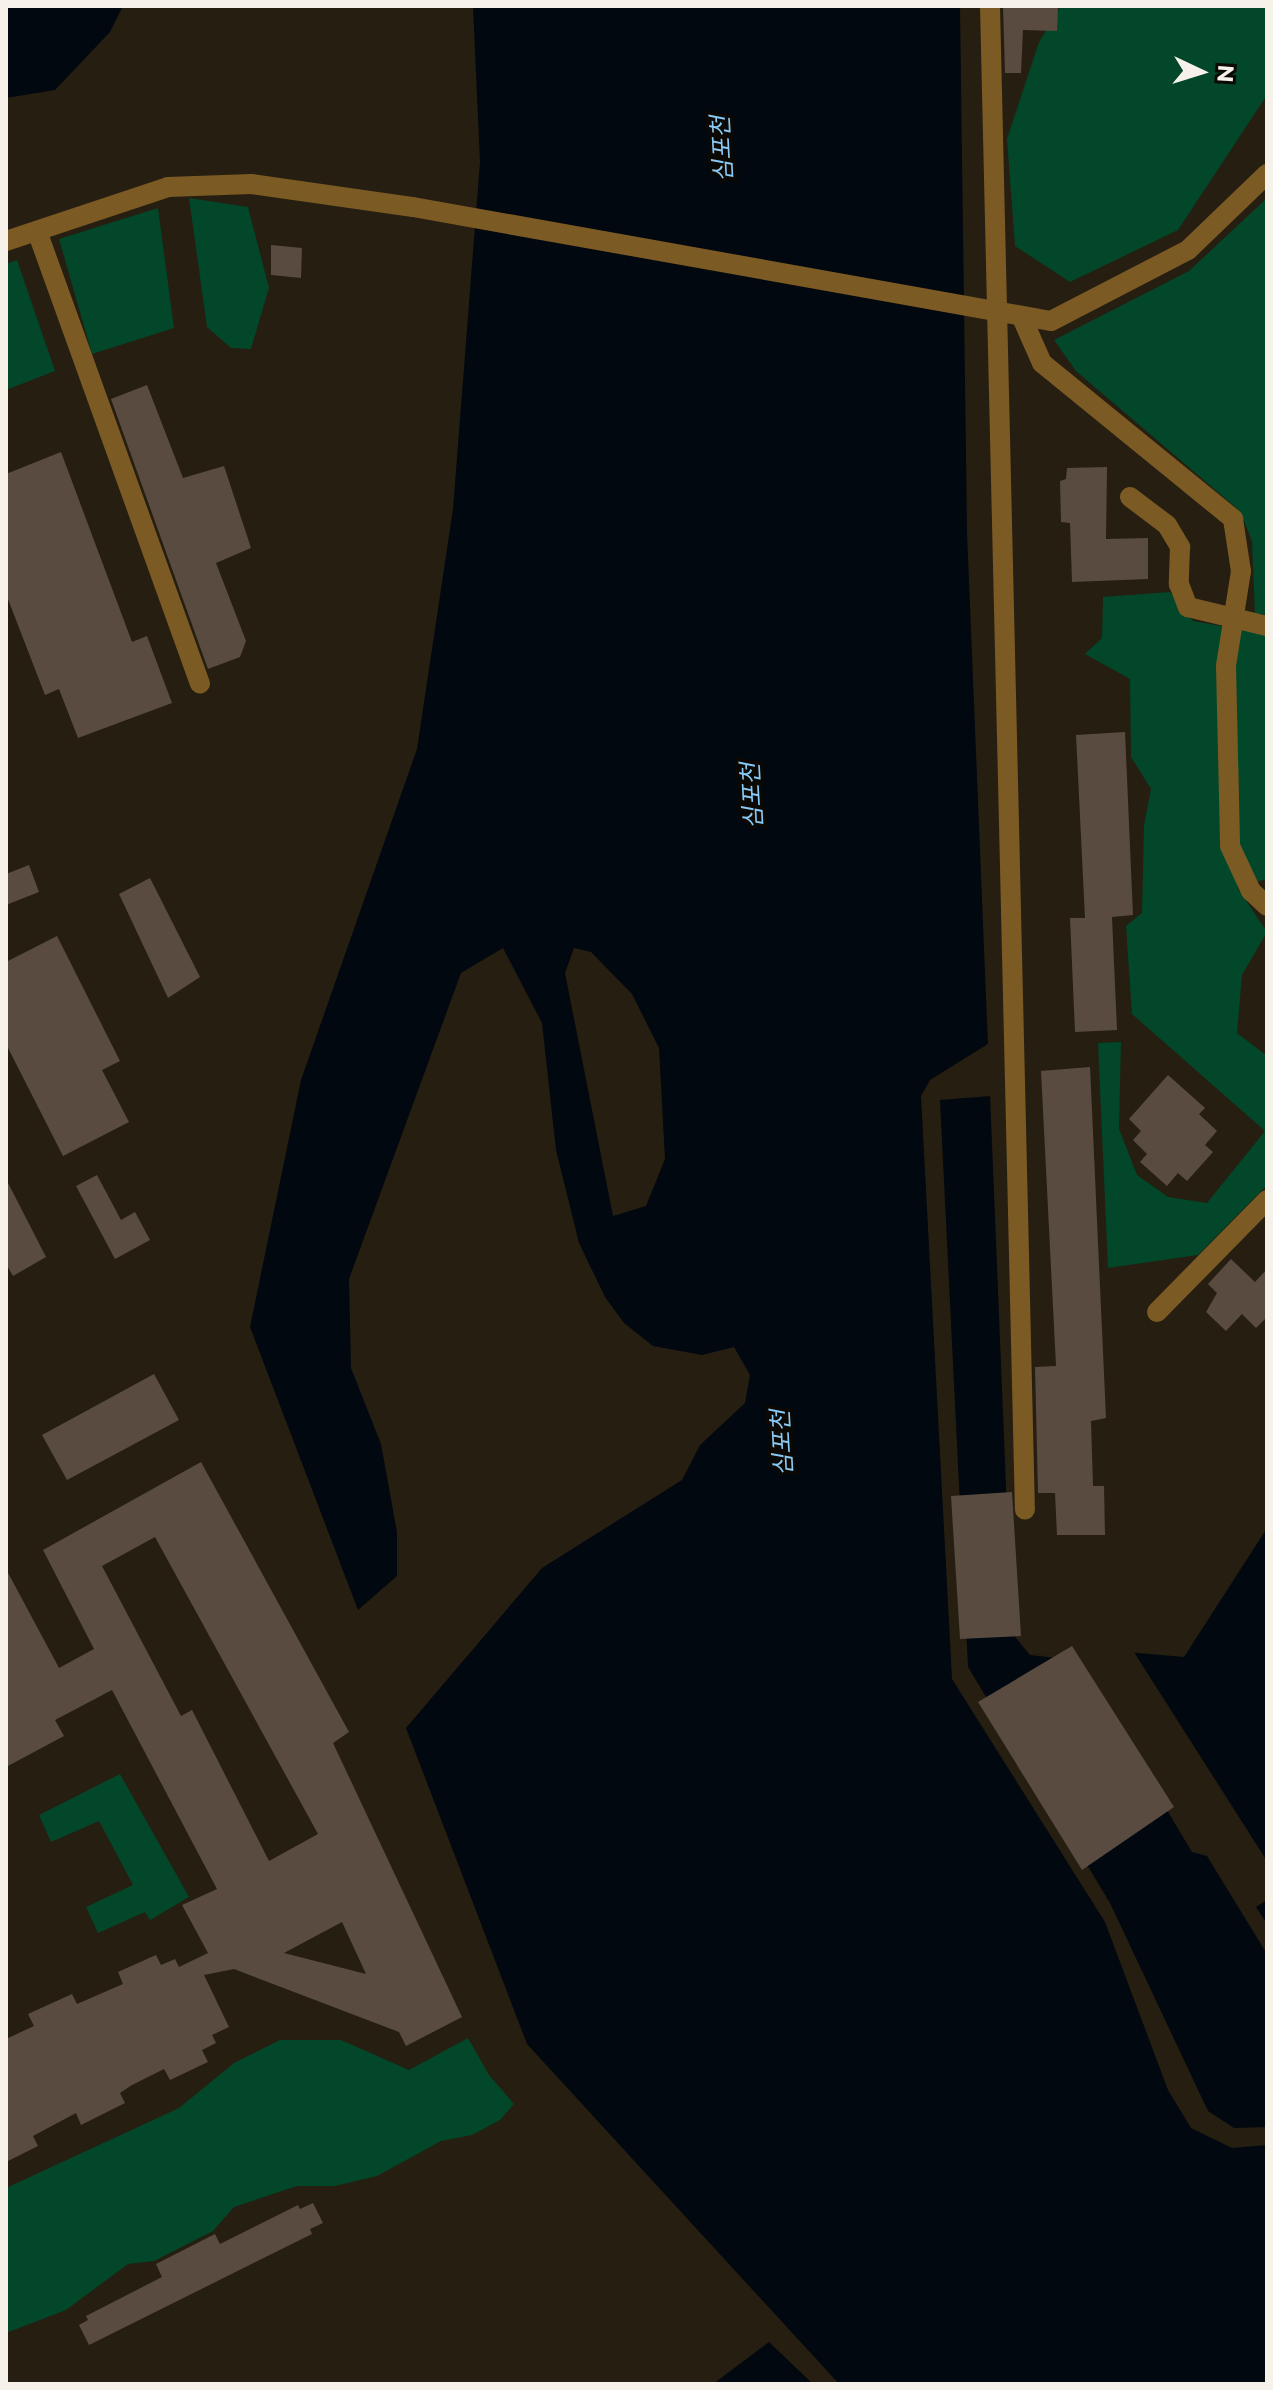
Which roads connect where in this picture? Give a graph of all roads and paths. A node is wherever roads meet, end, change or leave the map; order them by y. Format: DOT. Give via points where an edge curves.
graph roads {
  1 [pos="990,6"];
  2 [pos="1267,174"];
  3 [pos="37,231"];
  4 [pos="6,241"];
  5 [pos="998,312"];
  6 [pos="1023,320"];
  7 [pos="1130,497"];
  8 [pos="1234,619"];
  9 [pos="1267,626"];
  10 [pos="200,684"];
  11 [pos="1267,906"];
  12 [pos="1267,1200"];
  13 [pos="1157,1312"];
  14 [pos="1025,1510"];
  1 -- 5 [label="street"];
  2 -- 6 [label="street" via="1188,250 1051,321"];
  3 -- 4 [label="street"];
  3 -- 5 [label="street" via="168,187 251,184 413,207"];
  3 -- 10 [label="street"];
  5 -- 6 [label="street"];
  5 -- 14 [label="street"];
  6 -- 8 [label="street" via="1042,363 1233,519 1241,571"];
  7 -- 8 [label="street" via="1167,525 1180,547 1179,584 1188,607"];
  8 -- 9 [label="street"];
  8 -- 11 [label="street" via="1226,708 1230,846 1251,891"];
  12 -- 13 [label="street"];
}
